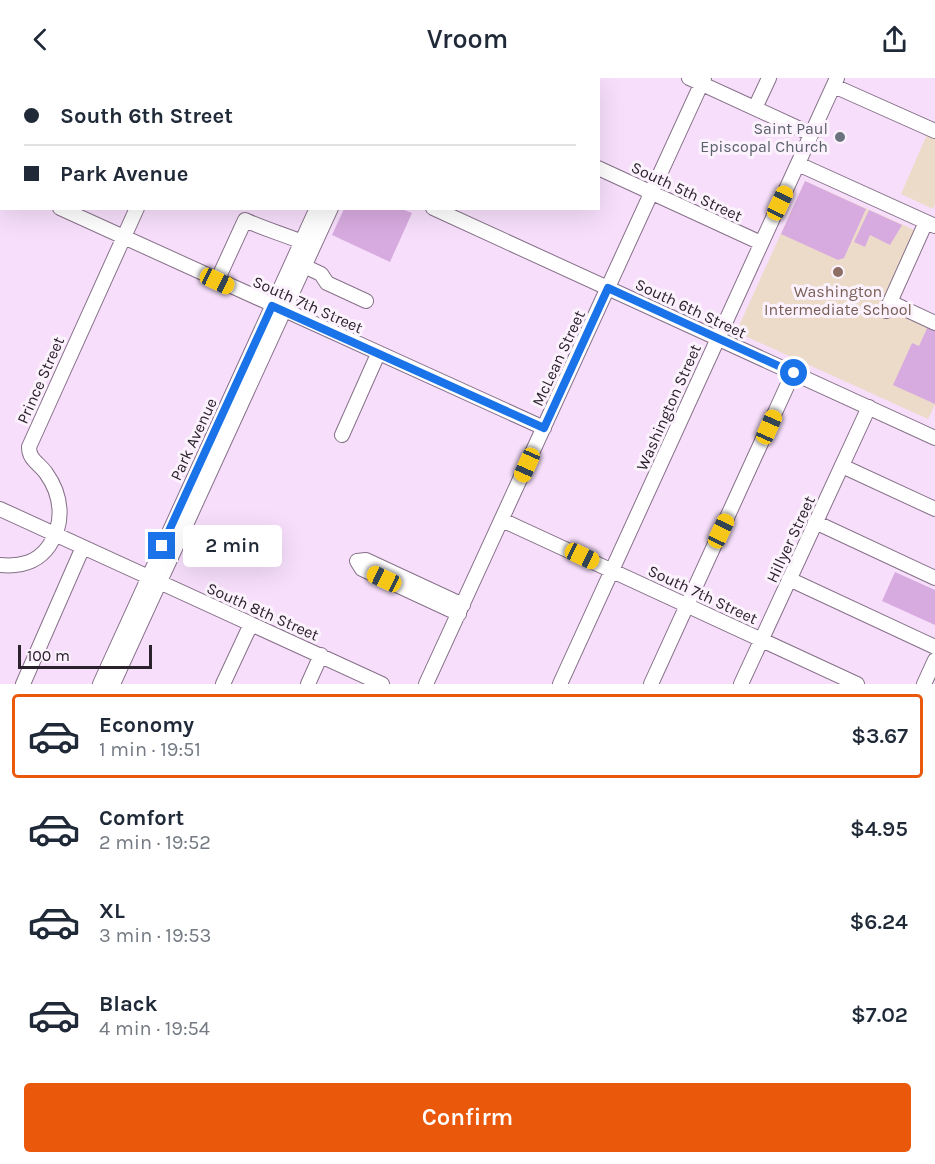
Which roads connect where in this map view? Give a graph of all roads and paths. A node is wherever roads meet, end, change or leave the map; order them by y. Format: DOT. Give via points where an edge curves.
graph roads {
  1 [pos="769,78"];
  2 [pos="698,80"];
  3 [pos="835,82"];
  4 [pos="755,108"];
  5 [pos="935,131"];
  6 [pos="811,134"];
  7 [pos="798,164"];
  8 [pos="600,169"];
  9 [pos="652,193"];
  10 [pos="64,210"];
  11 [pos="136,210"];
  12 [pos="316,210"];
  13 [pos="330,210"];
  14 [pos="437,210"];
  15 [pos="931,224"];
  16 [pos="123,237"];
  17 [pos="302,242"];
  18 [pos="761,243"];
  19 [pos="304,266"];
  20 [pos="217,281"];
  21 [pos="608,288"];
  22 [pos="366,301"];
  23 [pos="278,309"];
  24 [pos="935,323"];
  25 [pos="717,339"];
  26 [pos="378,354"];
  27 [pos="794,373"];
  28 [pos="869,407"];
  29 [pos="544,428"];
  30 [pos="342,435"];
  31 [pos="935,438"];
  32 [pos="842,466"];
  33 [pos="0,509"];
  34 [pos="935,509"];
  35 [pos="502,519"];
  36 [pos="815,522"];
  37 [pos="56,534"];
  38 [pos="83,547"];
  39 [pos="0,566"];
  40 [pos="612,570"];
  41 [pos="935,578"];
  42 [pos="789,579"];
  43 [pos="154,580"];
  44 [pos="687,605"];
  45 [pos="461,609"];
  46 [pos="250,624"];
  47 [pos="762,640"];
  48 [pos="935,647"];
  49 [pos="321,656"];
  50 [pos="935,660"];
  51 [pos="22,684"];
  52 [pos="100,684"];
  53 [pos="113,684"];
  54 [pos="223,684"];
  55 [pos="308,684"];
  56 [pos="382,684"];
  57 [pos="426,684"];
  58 [pos="560,684"];
  59 [pos="651,684"];
  60 [pos="741,684"];
  61 [pos="857,684"];
  62 [pos="924,684"];
  1 -- 4 [label="street"];
  2 -- 4 [label="street"];
  2 -- 9 [label="street, McLean Street"];
  3 -- 5 [label="street"];
  3 -- 6 [label="street, Washington Street"];
  4 -- 6 [label="street"];
  6 -- 7 [label="street, Washington Street"];
  7 -- 15 [label="street"];
  7 -- 18 [label="street, Washington Street"];
  8 -- 9 [label="street, South 5th Street"];
  9 -- 18 [label="street, South 5th Street"];
  9 -- 21 [label="street, McLean Street"];
  10 -- 16 [label="street, South 7th Street"];
  11 -- 16 [label="street, Prince Street"];
  12 -- 17 [label="street, Park Avenue"];
  13 -- 19 [label="street, Park Avenue"];
  14 -- 21 [label="street, South 6th Street"];
  15 -- 24 [label="street" via="888,306"];
  16 -- 20 [label="street, South 7th Street"];
  16 -- 37 [label="street, Prince Street" via="29,447 32,458 57,491 61,512"];
  17 -- 20 [label="street" via="245,220"];
  17 -- 23 [label="street, Park Avenue"];
  18 -- 25 [label="street, Washington Street"];
  19 -- 22 [label="street" via="321,274 327,283"];
  19 -- 23 [label="street, Park Avenue"];
  20 -- 23 [label="street, South 7th Street"];
  21 -- 25 [label="street, South 6th Street"];
  21 -- 29 [label="street, McLean Street"];
  23 -- 26 [label="street, South 7th Street"];
  23 -- 43 [label="street, Park Avenue"];
  25 -- 27 [label="street, South 6th Street"];
  25 -- 40 [label="street, Washington Street"];
  26 -- 29 [label="street, South 7th Street"];
  26 -- 30 [label="street"];
  27 -- 28 [label="street, South 6th Street"];
  27 -- 44 [label="street"];
  28 -- 31 [label="street, South 6th Street"];
  28 -- 32 [label="street, Hillyer Street"];
  29 -- 35 [label="street, McLean Street"];
  32 -- 34 [label="street"];
  32 -- 36 [label="street, Hillyer Street"];
  33 -- 37 [label="street, South 8th Street"];
  35 -- 40 [label="street, South 7th Street"];
  35 -- 45 [label="street, McLean Street"];
  36 -- 41 [label="street"];
  36 -- 42 [label="street, Hillyer Street"];
  37 -- 38 [label="street, South 8th Street"];
  37 -- 39 [label="street" via="33,561"];
  38 -- 43 [label="street, South 8th Street"];
  38 -- 51 [label="street"];
  40 -- 44 [label="street, South 7th Street"];
  40 -- 58 [label="street, Washington Street"];
  42 -- 47 [label="street, Hillyer Street"];
  42 -- 48 [label="street"];
  43 -- 46 [label="street, South 8th Street"];
  43 -- 52 [label="street, Park Avenue"];
  43 -- 53 [label="street, Park Avenue"];
  44 -- 47 [label="street, South 7th Street"];
  44 -- 59 [label="street"];
  45 -- 45 [label="street" via="366,560 357,561 362,569"];
  45 -- 57 [label="street, McLean Street"];
  46 -- 49 [label="street, South 8th Street"];
  46 -- 54 [label="street"];
  47 -- 60 [label="street, Hillyer Street"];
  47 -- 61 [label="street, South 7th Street"];
  49 -- 55 [label="street"];
  49 -- 56 [label="street, South 8th Street"];
  50 -- 62 [label="street"];
}
